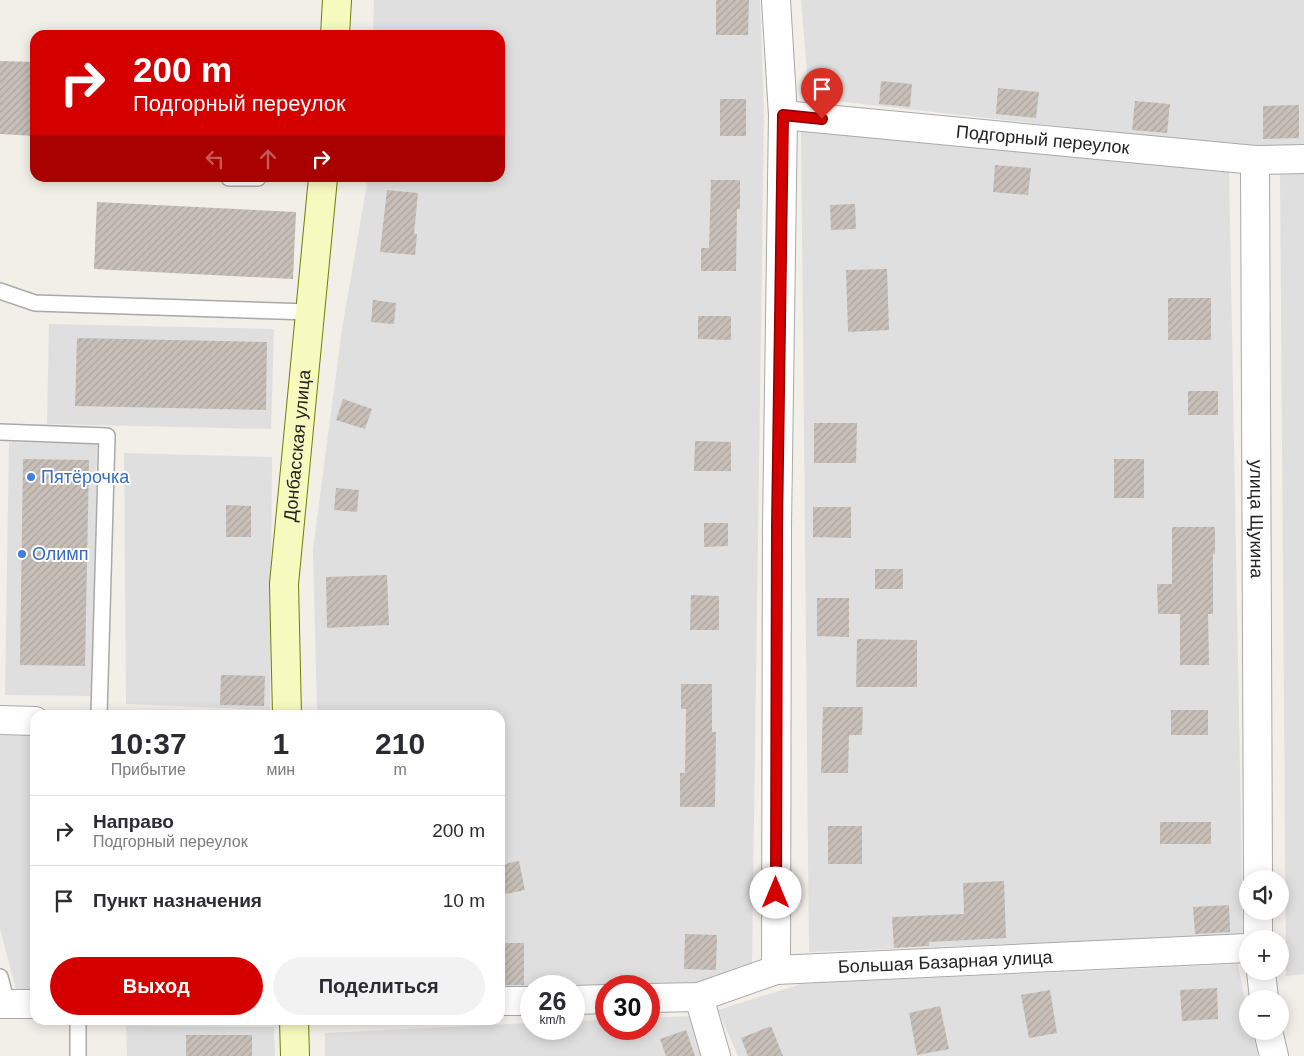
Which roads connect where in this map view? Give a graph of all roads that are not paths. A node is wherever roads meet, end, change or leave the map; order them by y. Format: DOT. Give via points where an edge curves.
graph roads {
  1 [pos="336,0"];
  2 [pos="776,0"];
  3 [pos="335,30"];
  4 [pos="783,115"];
  5 [pos="1304,159"];
  6 [pos="1255,160"];
  7 [pos="323,182"];
  8 [pos="0,291"];
  9 [pos="310,312"];
  10 [pos="0,432"];
  11 [pos="99,710"];
  12 [pos="287,710"];
  13 [pos="0,720"];
  14 [pos="30,721"];
  15 [pos="1258,870"];
  16 [pos="1239,948"];
  17 [pos="776,970"];
  18 [pos="0,977"];
  19 [pos="699,997"];
  20 [pos="660,998"];
  21 [pos="520,1000"];
  22 [pos="505,1001"];
  23 [pos="3,1004"];
  24 [pos="30,1004"];
  25 [pos="78,1025"];
  26 [pos="294,1025"];
  27 [pos="1270,1040"];
  28 [pos="78,1056"];
  29 [pos="295,1056"];
  30 [pos="716,1056"];
  31 [pos="1274,1056"];
  1 -- 3 [label="street"];
  2 -- 4 [label="street"];
  4 -- 6 [label="street, Подгорный переулок"];
  4 -- 17 [label="street" via="777,537"];
  5 -- 6 [label="street, Подгорный переулок"];
  6 -- 15 [label="street, улица Щукина"];
  7 -- 9 [label="street, Донбасская улица"];
  8 -- 9 [label="lane" via="35,303"];
  9 -- 12 [label="street, Донбасская улица" via="284,584"];
  10 -- 11 [label="lane" via="108,436"];
  13 -- 14 [label="street"];
  16 -- 17 [label="street, Большая Базарная улица"];
  17 -- 19 [label="street, Большая Базарная улица"];
  18 -- 23 [label="lane"];
  19 -- 20 [label="street, Большая Базарная улица"];
  19 -- 30 [label="street"];
  21 -- 22 [label="street"];
  23 -- 24 [label="street"];
  25 -- 28 [label="lane"];
  26 -- 29 [label="street"];
  27 -- 31 [label="street"];
}
